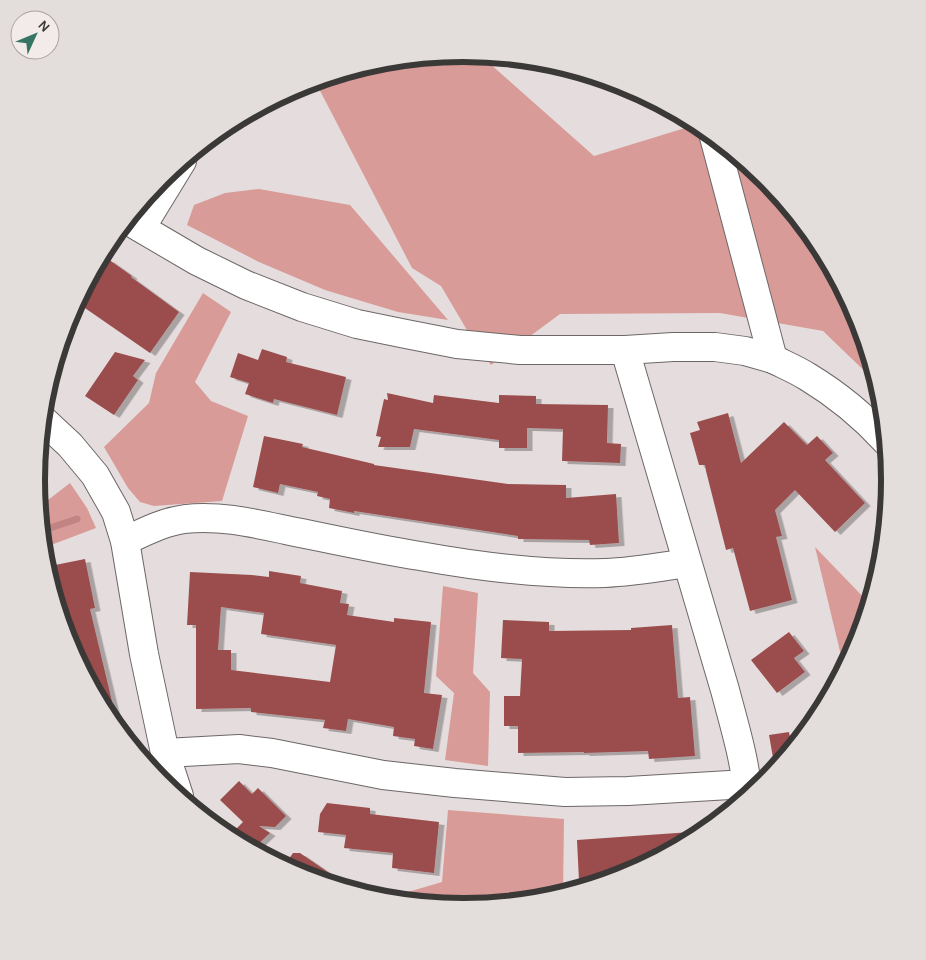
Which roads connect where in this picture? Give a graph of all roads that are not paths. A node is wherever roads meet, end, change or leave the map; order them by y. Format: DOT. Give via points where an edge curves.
graph roads {
  1 [pos="717,148"];
  2 [pos="151,202"];
  3 [pos="134,224"];
  4 [pos="625,350"];
  5 [pos="773,360"];
  6 [pos="49,425"];
  7 [pos="878,433"];
  8 [pos="125,541"];
  9 [pos="687,563"];
  10 [pos="166,753"];
  11 [pos="174,783"];
  12 [pos="747,787"];
  13 [pos="743,790"];
  1 -- 5 [label="street"];
  2 -- 3 [label="street"];
  3 -- 4 [label="street" via="196,261 246,285 357,324 457,344 511,349"];
  4 -- 5 [label="street" via="715,347 745,351"];
  4 -- 9 [label="street"];
  5 -- 7 [label="street" via="808,376 844,402"];
  6 -- 8 [label="street" via="95,475 116,512"];
  8 -- 9 [label="street" via="162,524 211,518 504,569 606,573"];
  8 -- 10 [label="street" via="144,654"];
  9 -- 12 [label="street" via="736,730"];
  10 -- 11 [label="street"];
  10 -- 13 [label="street" via="239,749 383,774 565,792"];
}
